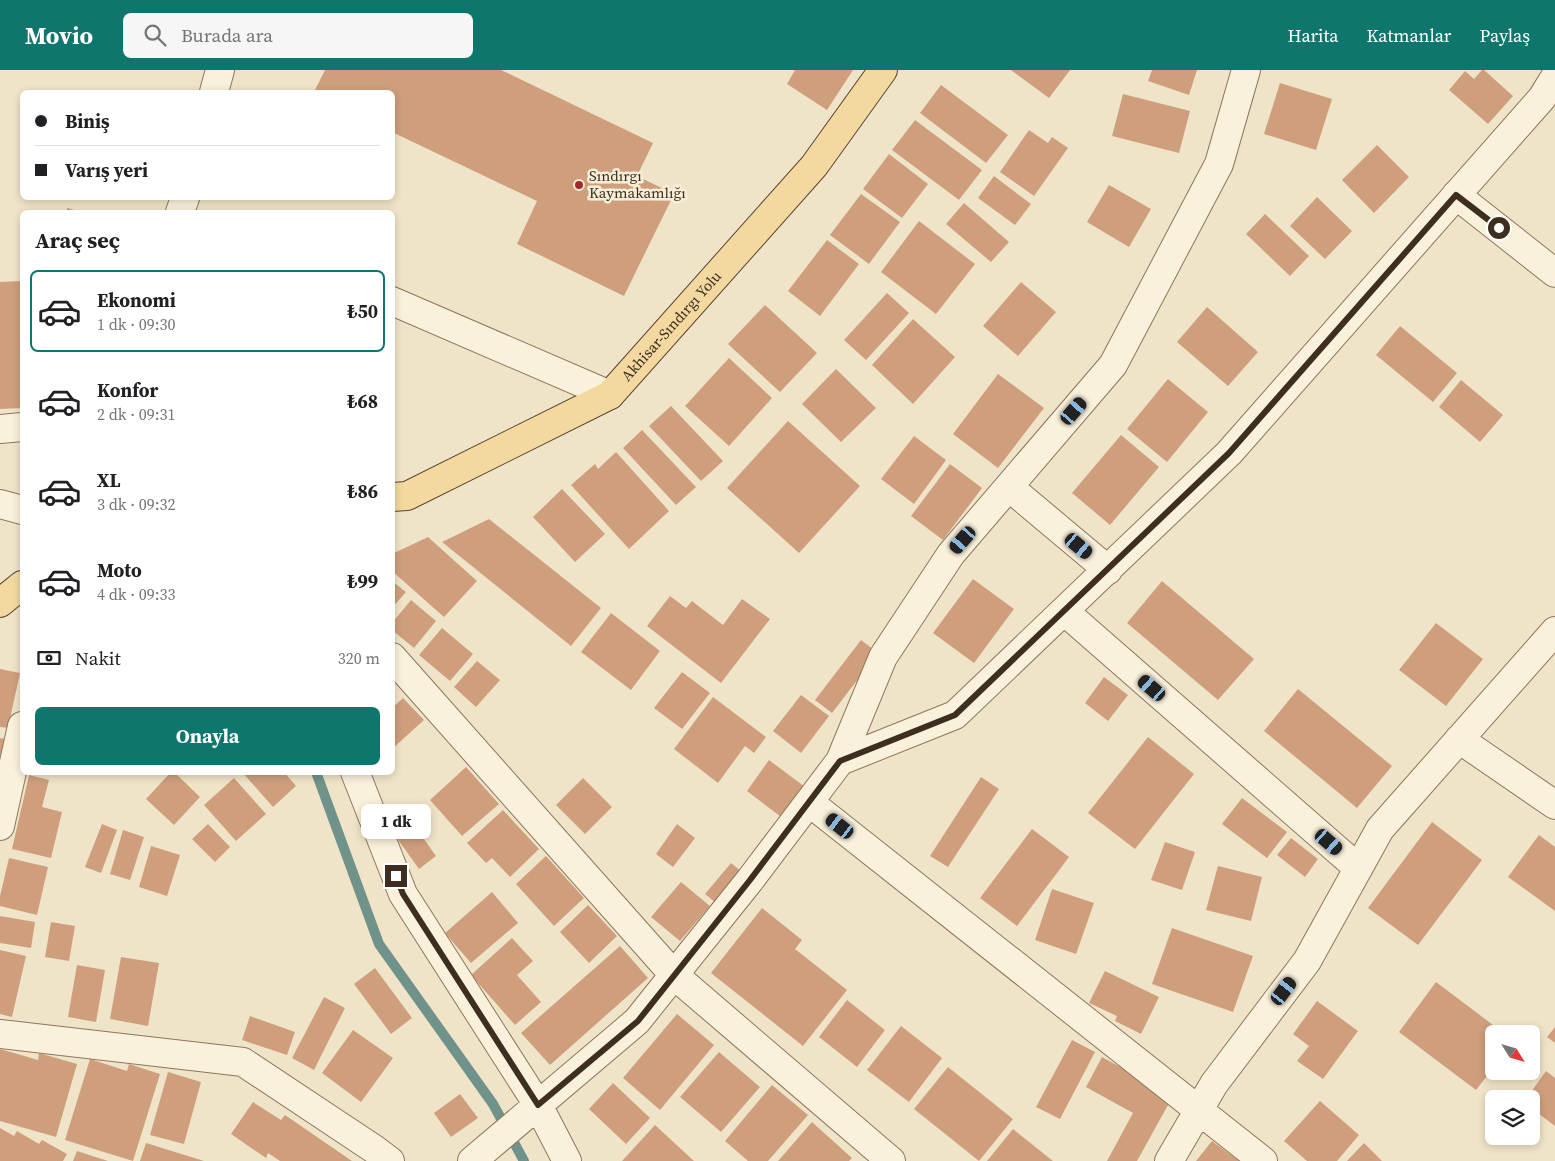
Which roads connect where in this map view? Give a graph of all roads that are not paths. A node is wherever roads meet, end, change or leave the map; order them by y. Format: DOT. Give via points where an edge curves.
graph roads {
  1 [pos="220,70"];
  2 [pos="883,70"];
  3 [pos="1246,70"];
  4 [pos="1555,77"];
  5 [pos="215,90"];
  6 [pos="1456,195"];
  7 [pos="1555,274"];
  8 [pos="395,302"];
  9 [pos="610,395"];
  10 [pos="20,427"];
  11 [pos="0,428"];
  12 [pos="1009,487"];
  13 [pos="395,498"];
  14 [pos="0,504"];
  15 [pos="20,509"];
  16 [pos="1108,570"];
  17 [pos="20,587"];
  18 [pos="0,602"];
  19 [pos="1064,611"];
  20 [pos="1555,631"];
  21 [pos="395,660"];
  22 [pos="20,735"];
  23 [pos="1459,739"];
  24 [pos="840,761"];
  25 [pos="356,775"];
  26 [pos="809,802"];
  27 [pos="1555,806"];
  28 [pos="0,826"];
  29 [pos="1358,868"];
  30 [pos="674,975"];
  31 [pos="0,1034"];
  32 [pos="534,1108"];
  33 [pos="1199,1109"];
  34 [pos="480,1154"];
  35 [pos="390,1161"];
  36 [pos="567,1161"];
  37 [pos="891,1161"];
  38 [pos="1169,1161"];
  39 [pos="1263,1161"];
  1 -- 5 [label="street"];
  2 -- 9 [label="main road, Akhisar-Sındırgı Yolu" via="814,166"];
  3 -- 12 [label="street" via="1219,164 1112,365"];
  4 -- 6 [label="street" via="1542,98"];
  6 -- 7 [label="street"];
  6 -- 16 [label="street" via="1229,453"];
  8 -- 9 [label="street"];
  9 -- 13 [label="main road, Akhisar-Sındırgı Yolu" via="407,496"];
  10 -- 11 [label="street"];
  12 -- 16 [label="street"];
  12 -- 24 [label="street" via="951,554 883,657"];
  14 -- 15 [label="street"];
  16 -- 19 [label="street"];
  17 -- 18 [label="main road"];
  19 -- 24 [label="street" via="955,715"];
  19 -- 29 [label="street"];
  20 -- 23 [label="street"];
  21 -- 30 [label="street"];
  22 -- 28 [label="street"];
  23 -- 27 [label="street"];
  23 -- 29 [label="street" via="1380,828"];
  24 -- 26 [label="street"];
  25 -- 32 [label="street" via="403,894"];
  26 -- 30 [label="street"];
  26 -- 33 [label="street"];
  29 -- 33 [label="street" via="1307,960 1214,1084"];
  30 -- 32 [label="street" via="638,1021"];
  30 -- 37 [label="street"];
  31 -- 35 [label="street" via="243,1062"];
  32 -- 34 [label="street"];
  32 -- 36 [label="street"];
  33 -- 38 [label="street"];
  33 -- 39 [label="street"];
}
